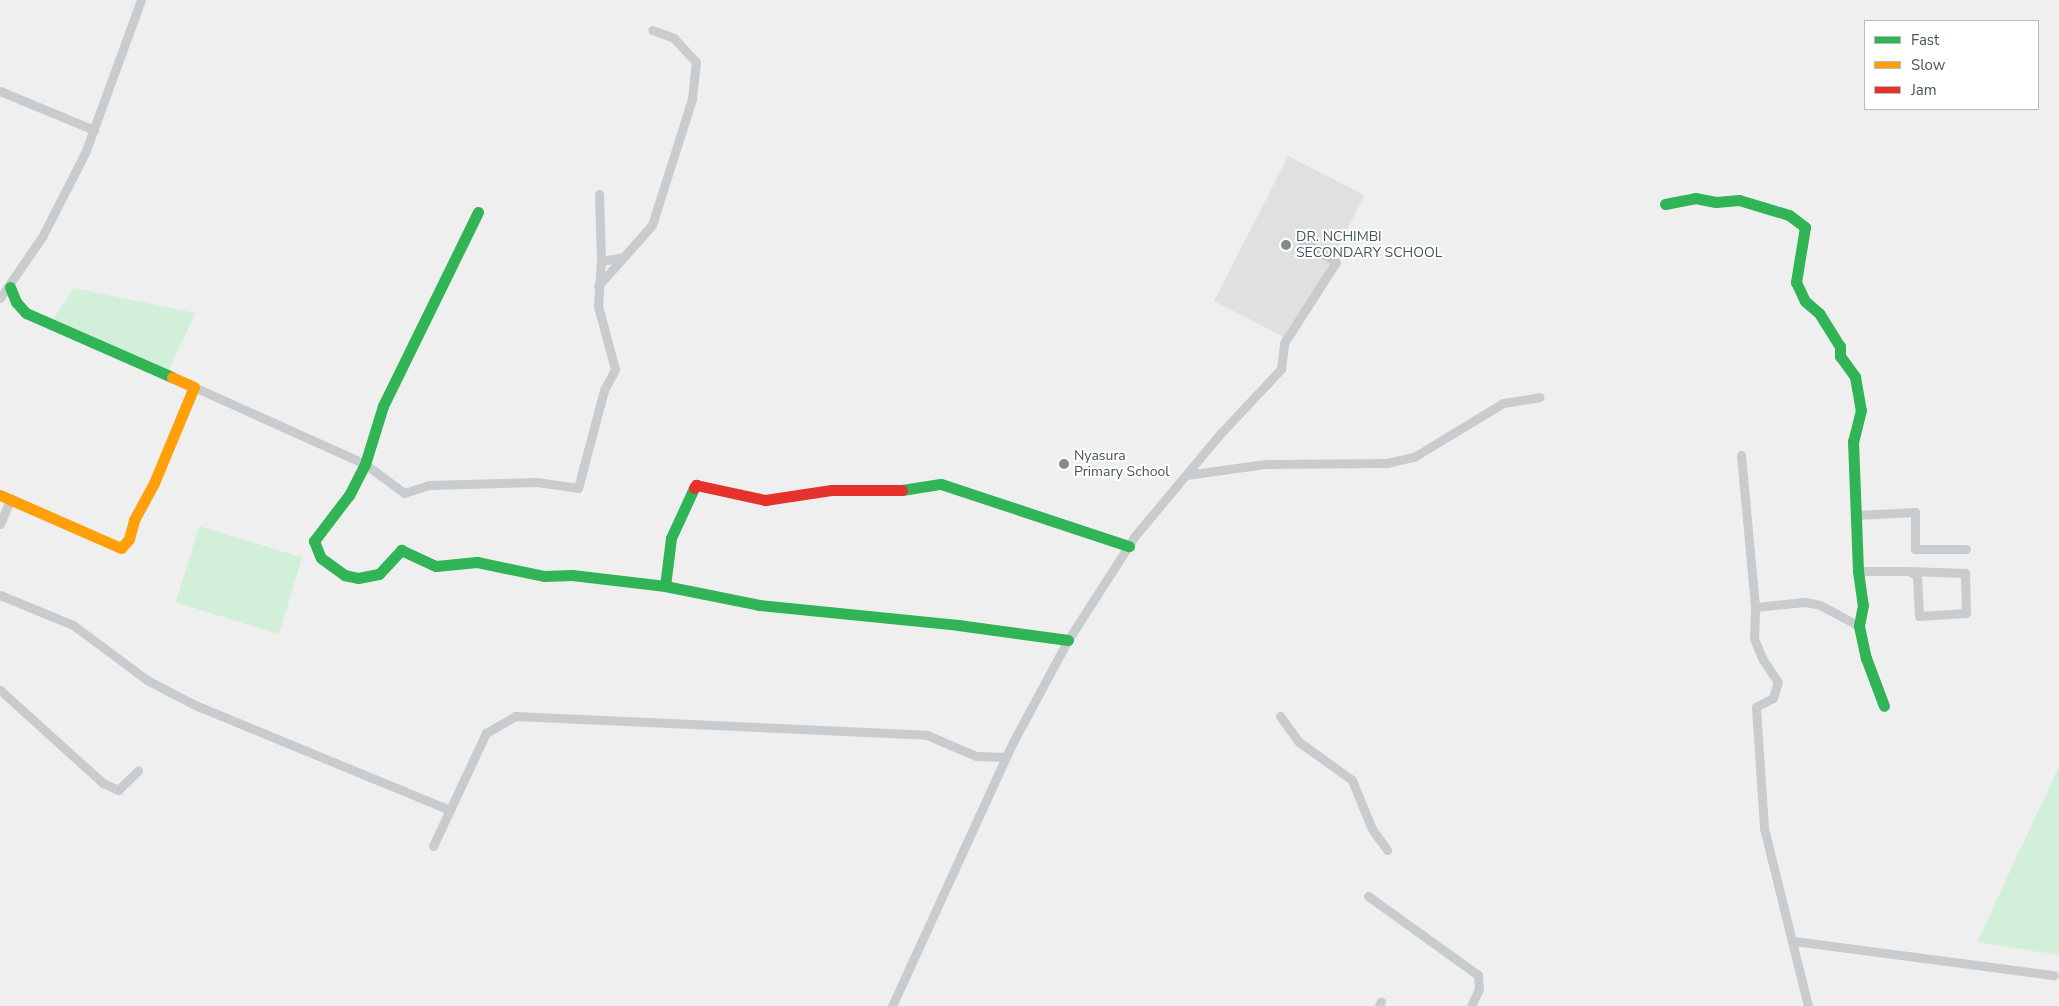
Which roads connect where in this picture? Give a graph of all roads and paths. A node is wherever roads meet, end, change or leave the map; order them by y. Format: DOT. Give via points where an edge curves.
graph roads {
  1 [pos="141,0"];
  2 [pos="652,30"];
  3 [pos="0,91"];
  4 [pos="94,130"];
  5 [pos="599,194"];
  6 [pos="1665,204"];
  7 [pos="478,212"];
  8 [pos="1301,240"];
  9 [pos="624,257"];
  10 [pos="601,261"];
  11 [pos="10,286"];
  12 [pos="598,286"];
  13 [pos="0,298"];
  14 [pos="194,387"];
  15 [pos="1540,397"];
  16 [pos="1741,455"];
  17 [pos="365,464"];
  18 [pos="1186,475"];
  19 [pos="0,494"];
  20 [pos="11,498"];
  21 [pos="1856,515"];
  22 [pos="0,524"];
  23 [pos="1129,546"];
  24 [pos="1966,549"];
  25 [pos="1908,571"];
  26 [pos="1858,572"];
  27 [pos="665,586"];
  28 [pos="0,595"];
  29 [pos="1755,608"];
  30 [pos="1859,626"];
  31 [pos="1068,640"];
  32 [pos="0,690"];
  33 [pos="1884,706"];
  34 [pos="1280,716"];
  35 [pos="1006,757"];
  36 [pos="138,771"];
  37 [pos="450,810"];
  38 [pos="433,846"];
  39 [pos="1386,850"];
  40 [pos="1368,896"];
  41 [pos="1794,941"];
  42 [pos="2054,975"];
  43 [pos="892,1006"];
  44 [pos="1471,1006"];
  45 [pos="1808,1006"];
  1 -- 4 [label="street"];
  2 -- 9 [label="street" via="674,38 689,53 696,62 695,83 652,225"];
  3 -- 4 [label="street"];
  4 -- 11 [label="street" via="42,237"];
  5 -- 10 [label="street"];
  6 -- 21 [label="street" via="1696,198 1716,202 1739,200 1789,215 1805,227 1796,282 1805,301 1819,313 1840,346 1840,356 1855,378 1861,410 1854,441"];
  7 -- 17 [label="street" via="383,406"];
  8 -- 18 [label="street" via="1336,262 1284,343 1281,370"];
  9 -- 10 [label="street"];
  9 -- 12 [label="street"];
  10 -- 12 [label="street"];
  11 -- 13 [label="street"];
  11 -- 14 [label="street" via="16,302 26,313"];
  12 -- 17 [label="street" via="598,306 615,369 604,390 578,488 537,482 429,484 404,493"];
  14 -- 17 [label="street"];
  14 -- 20 [label="street" via="154,483 134,520 129,539 121,548"];
  15 -- 18 [label="street" via="1503,403 1414,457 1387,463 1266,464"];
  16 -- 29 [label="street"];
  17 -- 27 [label="street" via="349,495 314,541 321,558 344,575 358,578 379,574 401,550 436,566 477,562 544,576 572,575"];
  18 -- 23 [label="street"];
  19 -- 20 [label="street"];
  20 -- 22 [label="street"];
  21 -- 24 [label="street" via="1915,512 1915,550"];
  21 -- 26 [label="street"];
  23 -- 27 [label="street" via="941,484 907,490 831,490 765,500 696,485 671,538"];
  23 -- 31 [label="street"];
  25 -- 25 [label="street" via="1917,575 1919,616 1966,613 1965,573"];
  25 -- 26 [label="street"];
  26 -- 30 [label="street" via="1863,605"];
  27 -- 31 [label="street" via="759,605 958,625"];
  28 -- 37 [label="street" via="73,625 148,680 195,705"];
  29 -- 30 [label="street" via="1805,602 1820,604"];
  29 -- 41 [label="street" via="1754,639 1778,682 1773,698 1756,707 1764,828"];
  30 -- 33 [label="street" via="1866,658"];
  31 -- 35 [label="street"];
  32 -- 36 [label="street" via="103,783 118,790"];
  34 -- 39 [label="street" via="1299,742 1352,780 1372,830"];
  35 -- 37 [label="street" via="976,756 927,736 515,716 486,733"];
  35 -- 43 [label="street"];
  37 -- 38 [label="street"];
  40 -- 44 [label="street" via="1478,975 1479,989"];
  41 -- 42 [label="street"];
  41 -- 45 [label="street"];
}
